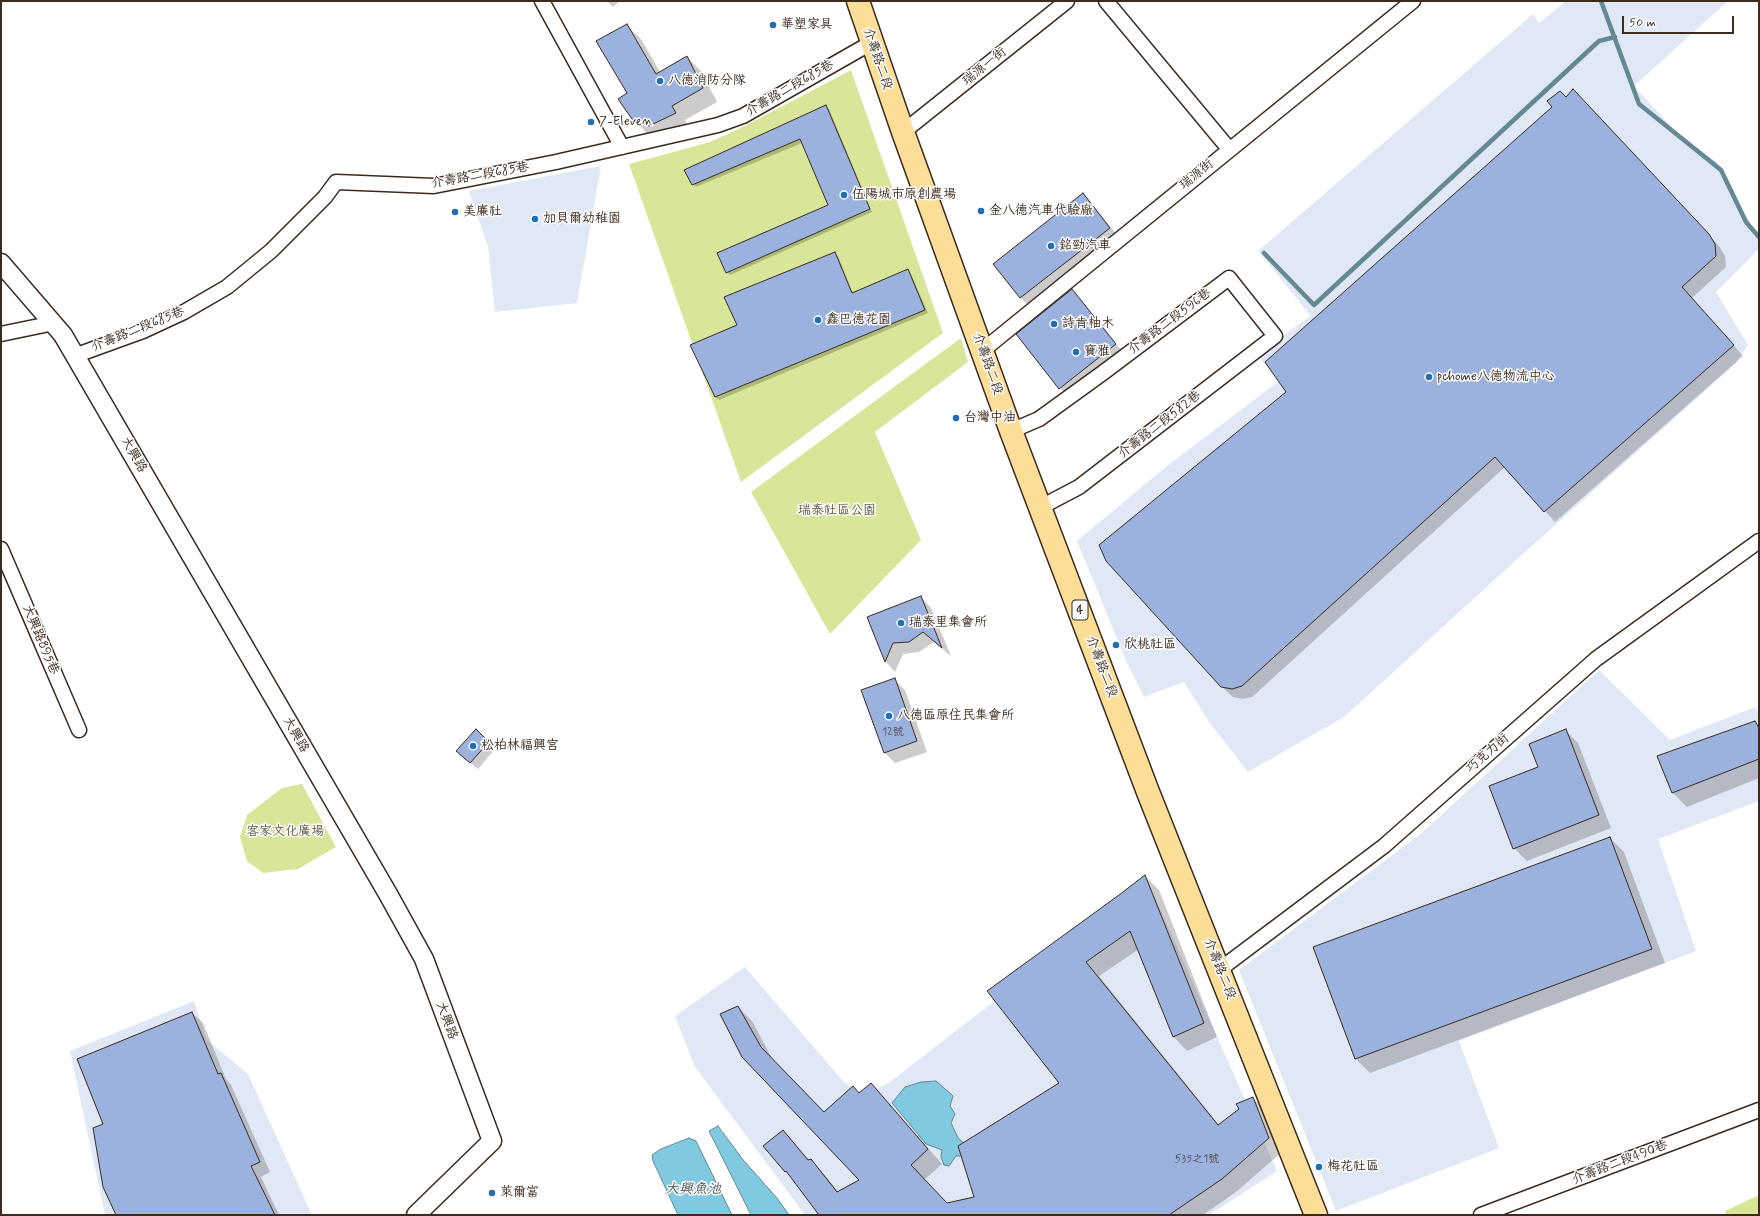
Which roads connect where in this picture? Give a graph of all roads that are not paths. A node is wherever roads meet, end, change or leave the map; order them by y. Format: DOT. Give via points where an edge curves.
graph roads {
  1 [pos="542,1"];
  2 [pos="858,1"];
  3 [pos="1067,1"];
  4 [pos="1106,1"];
  5 [pos="1413,1"];
  6 [pos="871,43"];
  7 [pos="903,132"];
  8 [pos="622,147"];
  9 [pos="1230,149"];
  10 [pos="1,263"];
  11 [pos="1229,278"];
  12 [pos="54,324"];
  13 [pos="1,334"];
  14 [pos="982,351"];
  15 [pos="74,356"];
  16 [pos="1011,431"];
  17 [pos="1041,507"];
  18 [pos="1759,541"];
  19 [pos="1,549"];
  20 [pos="79,730"];
  21 [pos="1219,970"];
  22 [pos="1759,1110"];
  23 [pos="416,1215"];
  24 [pos="1316,1215"];
  25 [pos="1481,1215"];
  1 -- 8 [label="street"];
  2 -- 6 [label="main road, 介壽路二段 / 4"];
  3 -- 7 [label="street, 瑞源一街"];
  4 -- 9 [label="street"];
  5 -- 9 [label="street, 瑞源街"];
  6 -- 7 [label="main road, 介壽路二段 / 4"];
  6 -- 8 [label="street, 介壽路二段685巷" via="743,116 718,125"];
  7 -- 14 [label="main road, 介壽路二段 / 4"];
  8 -- 15 [label="street, 介壽路二段685巷" via="434,186 336,182 325,197 271,251 227,287 184,312"];
  9 -- 14 [label="street, 瑞源街"];
  10 -- 12 [label="street, 大興路"];
  11 -- 16 [label="street, 介壽路二段596巷" via="1039,419"];
  11 -- 17 [label="street, 介壽路二段582巷" via="1274,336 1079,487"];
  12 -- 13 [label="street"];
  12 -- 15 [label="street, 大興路"];
  14 -- 16 [label="main road, 介壽路二段 / 4"];
  15 -- 23 [label="street, 大興路" via="424,959 492,1141"];
  16 -- 17 [label="main road, 介壽路二段 / 4"];
  17 -- 21 [label="main road, 介壽路二段 / 4" via="1148,792"];
  18 -- 21 [label="street, 巧克力街" via="1596,659 1384,846"];
  19 -- 20 [label="street, 大興路895巷"];
  21 -- 24 [label="main road, 介壽路二段 / 4"];
  22 -- 25 [label="street, 介壽路二段490巷"];
}
